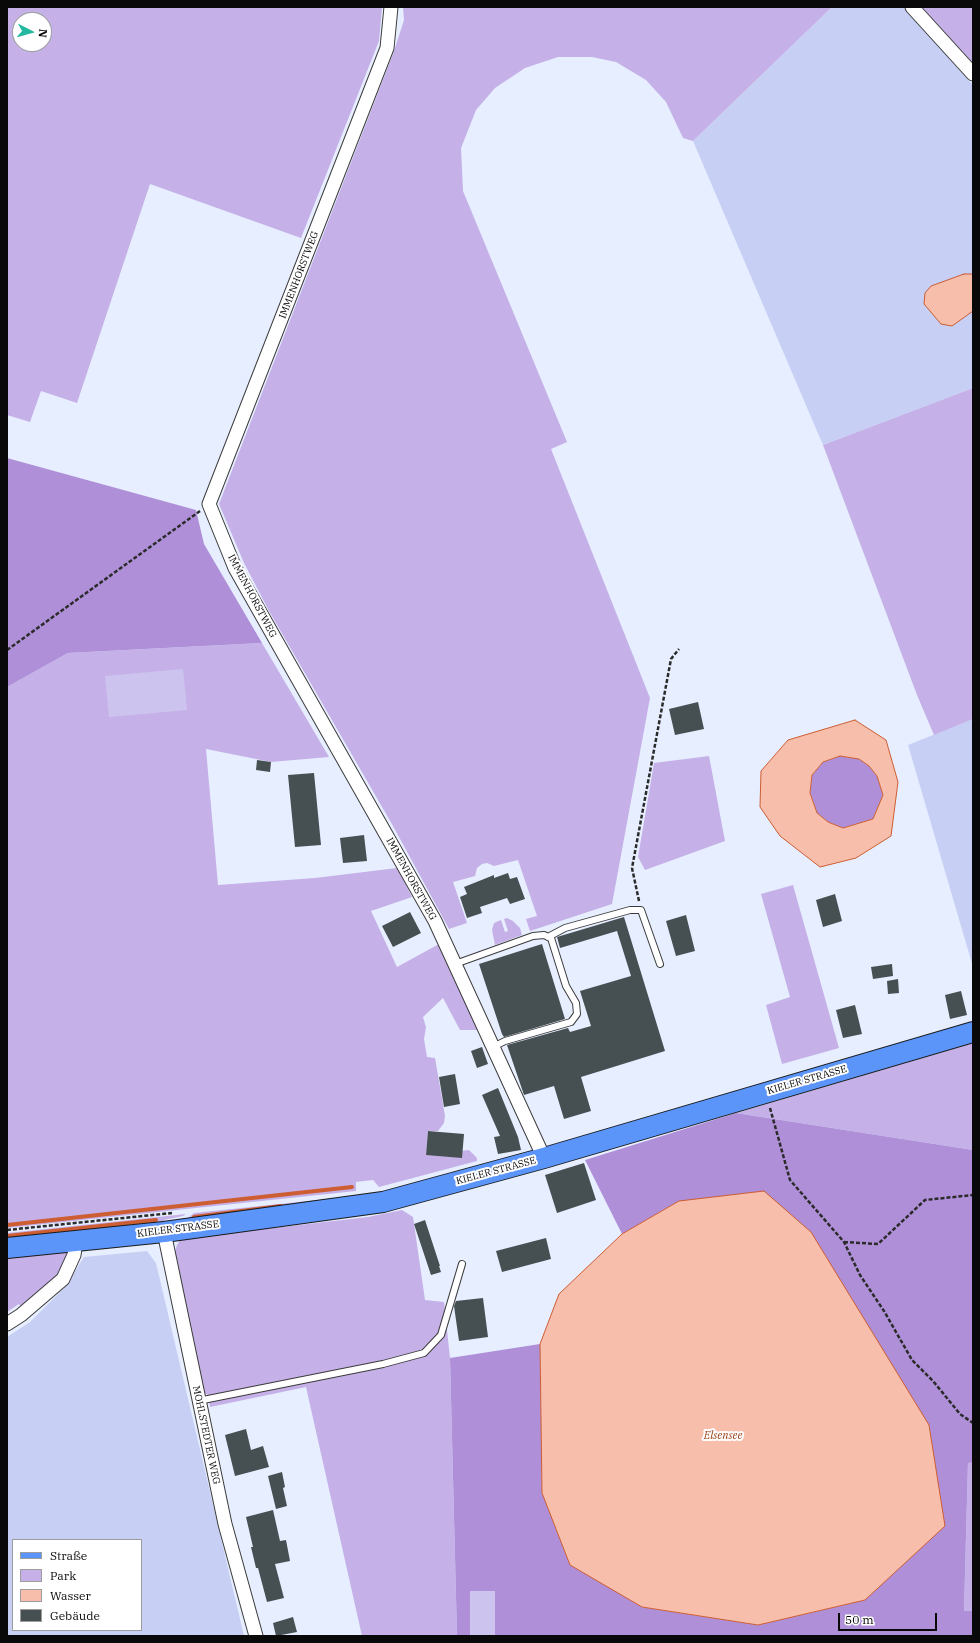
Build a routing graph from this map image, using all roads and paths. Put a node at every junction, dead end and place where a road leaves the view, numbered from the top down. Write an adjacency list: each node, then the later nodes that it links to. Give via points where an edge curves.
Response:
1 (391, 7): 4 (street, IMMENHORSTWEG, via 387,48)
2 (912, 7): 3 (street)
3 (973, 74)
4 (209, 504): 6 (path); 9 (street, IMMENHORSTWEG, via 235,568 435,921)
5 (679, 649): 7 (path, via 671,658 632,868)
6 (7, 650)
7 (641, 910): 8 (lane, via 630,910 565,928); 10 (lane)
8 (548, 937): 9 (lane, via 544,934 533,936); 12 (lane, via 551,938 566,986 576,1003 577,1014 572,1022)
9 (455, 964): 12 (street, IMMENHORSTWEG)
10 (660, 964)
11 (973, 1032): 13 (main road, KIELER STRASSE)
12 (493, 1046): 14 (street, IMMENHORSTWEG)
13 (766, 1092): 14 (main road, KIELER STRASSE); 20 (path, via 790,1180)
14 (544, 1158): 18 (main road, KIELER STRASSE, via 383,1202)
15 (973, 1195): 20 (path, via 924,1200 878,1244)
16 (175, 1213): 17 (path)
17 (7, 1230)
18 (164, 1232): 19 (main road, KIELER STRASSE); 24 (street, MOHLSTEDTER WEG)
19 (76, 1241): 21 (main road, KIELER STRASSE); 23 (street, via 74,1254 63,1279)
20 (844, 1242): 25 (path, via 860,1275 912,1360 960,1414)
21 (7, 1248)
22 (462, 1264): 24 (lane, via 441,1335 424,1353 383,1364)
23 (7, 1324)
24 (198, 1401): 26 (street, MOHLSTEDTER WEG, via 225,1524)
25 (973, 1423)
26 (256, 1636)

